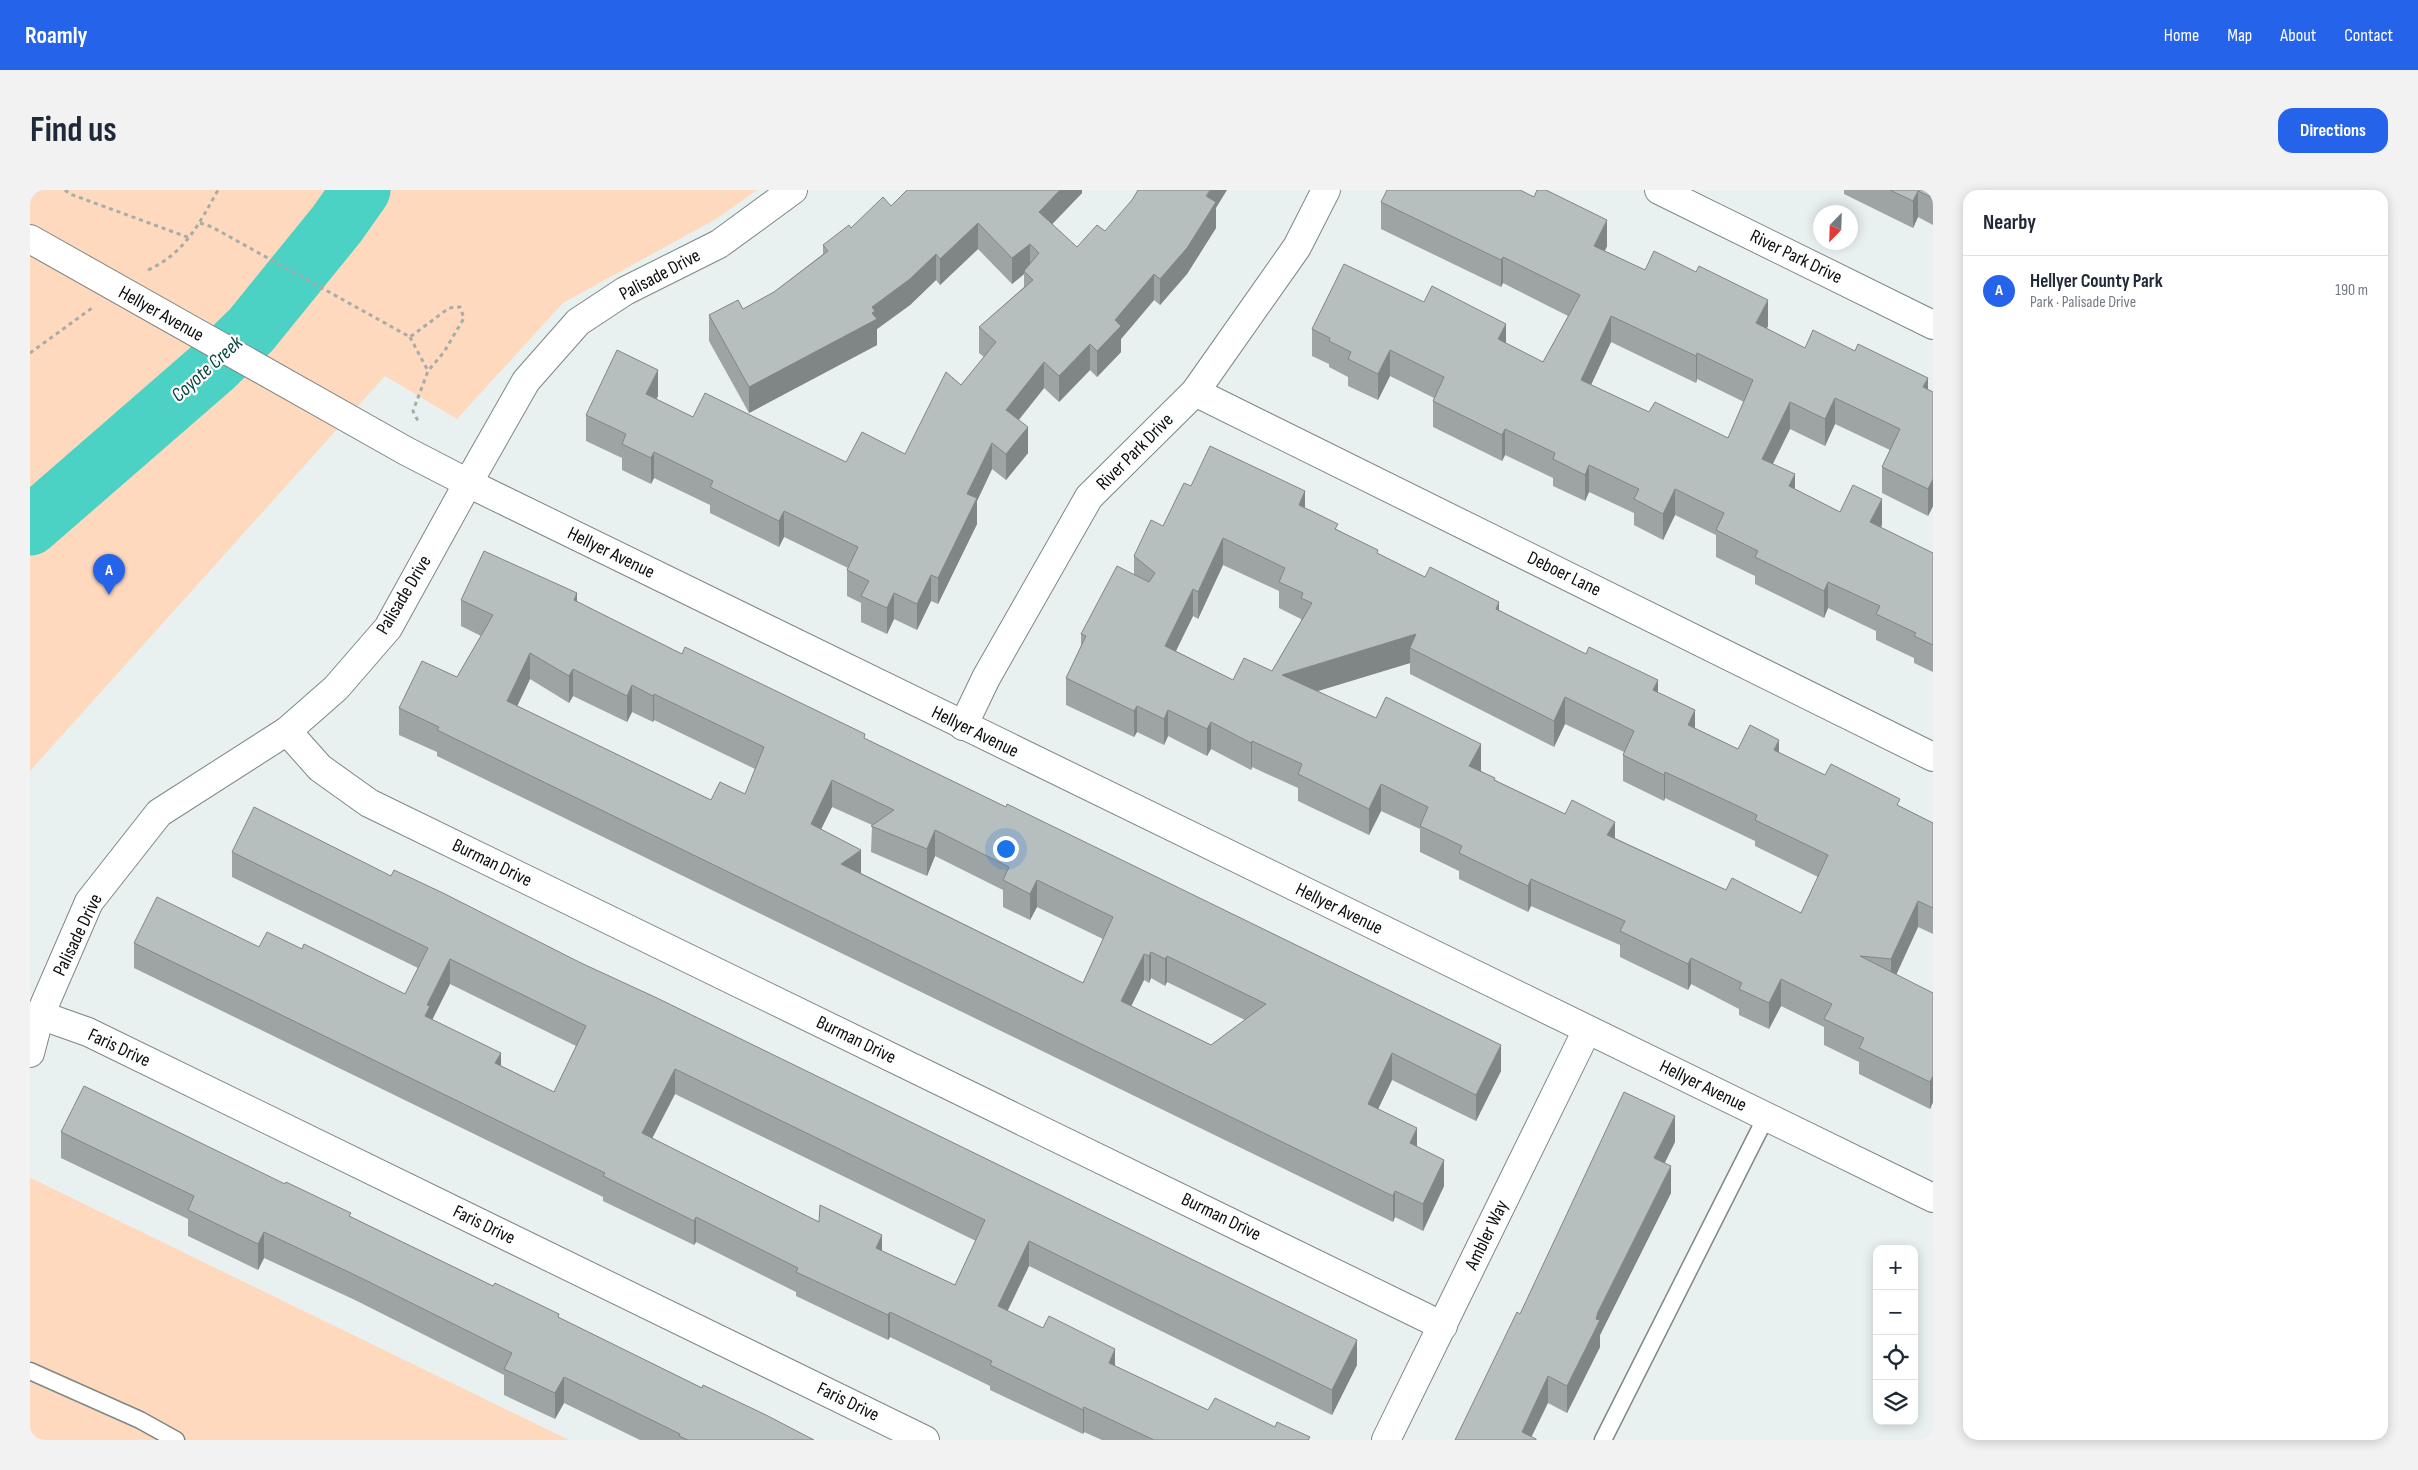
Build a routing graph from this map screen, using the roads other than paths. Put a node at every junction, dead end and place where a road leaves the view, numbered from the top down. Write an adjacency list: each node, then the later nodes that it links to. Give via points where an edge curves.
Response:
1 (793, 190): 7 (street, Palisade Drive, via 719,244 625,291 578,322 526,381)
2 (1326, 190): 6 (street, River Park Drive, via 1297,247)
3 (1660, 190): 5 (street, River Park Drive)
4 (30, 239): 7 (street, Hellyer Avenue)
5 (1933, 324)
6 (1194, 392): 8 (street, River Park Drive, via 1089,497 986,678); 10 (street, Deboer Lane)
7 (468, 483): 8 (street, Hellyer Avenue); 9 (street, Palisade Drive, via 388,628 336,688)
8 (963, 726): 12 (street, Hellyer Avenue)
9 (287, 730): 11 (street, Palisade Drive, via 159,813 89,902); 16 (street, Burman Drive, via 320,768 369,803)
10 (1933, 757)
11 (40, 1015): 13 (street, Palisade Drive); 19 (street, Faris Drive, via 88,1032)
12 (1587, 1030): 14 (street, Hellyer Avenue); 16 (street, Ambler Way)
13 (30, 1053)
14 (1766, 1117): 15 (street, Hellyer Avenue); 21 (lane)
15 (1933, 1198)
16 (1443, 1326): 20 (street, Ambler Way)
17 (30, 1371): 18 (lane, via 140,1420)
18 (176, 1440)
19 (925, 1440)
20 (1386, 1440)
21 (1603, 1440)

